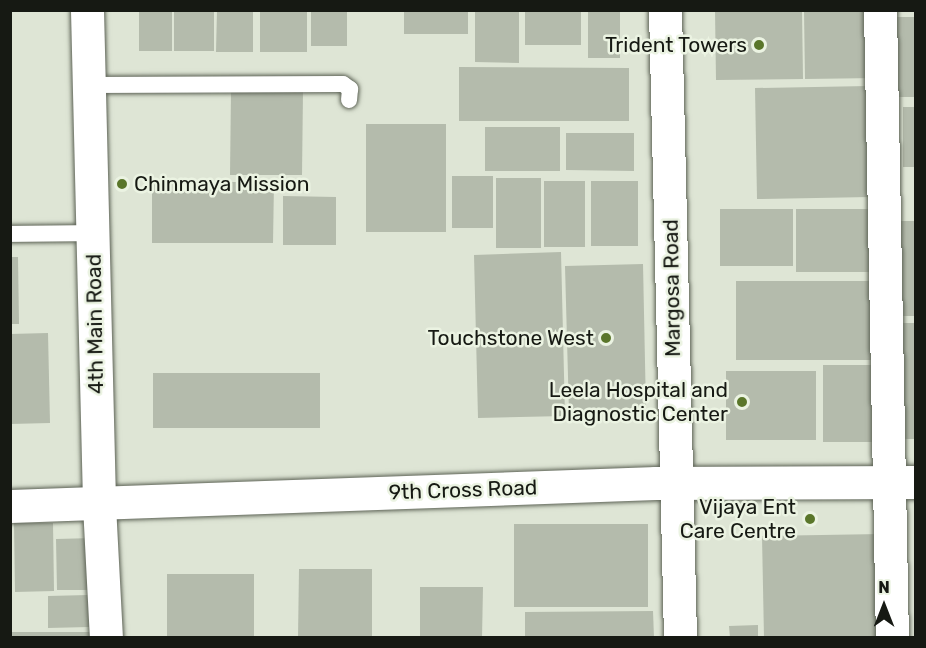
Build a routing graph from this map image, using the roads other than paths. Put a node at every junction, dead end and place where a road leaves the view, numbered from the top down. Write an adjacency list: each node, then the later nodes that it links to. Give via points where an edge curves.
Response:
1 (87, 10): 4 (street, 4th Main Road)
2 (665, 10): 9 (street, Margosa Road)
3 (880, 10): 8 (street)
4 (89, 86): 5 (lane, via 343,84 350,89); 6 (street, 4th Main Road)
5 (349, 100)
6 (93, 233): 7 (lane); 10 (street, 4th Main Road)
7 (10, 234)
8 (902, 482): 9 (street, 9th Cross Road); 14 (street)
9 (677, 483): 10 (street, 9th Cross Road); 13 (street, Margosa Road)
10 (99, 505): 11 (street, 9th Cross Road); 12 (street, 4th Main Road)
11 (10, 506)
12 (106, 638)
13 (680, 638)
14 (892, 638)

